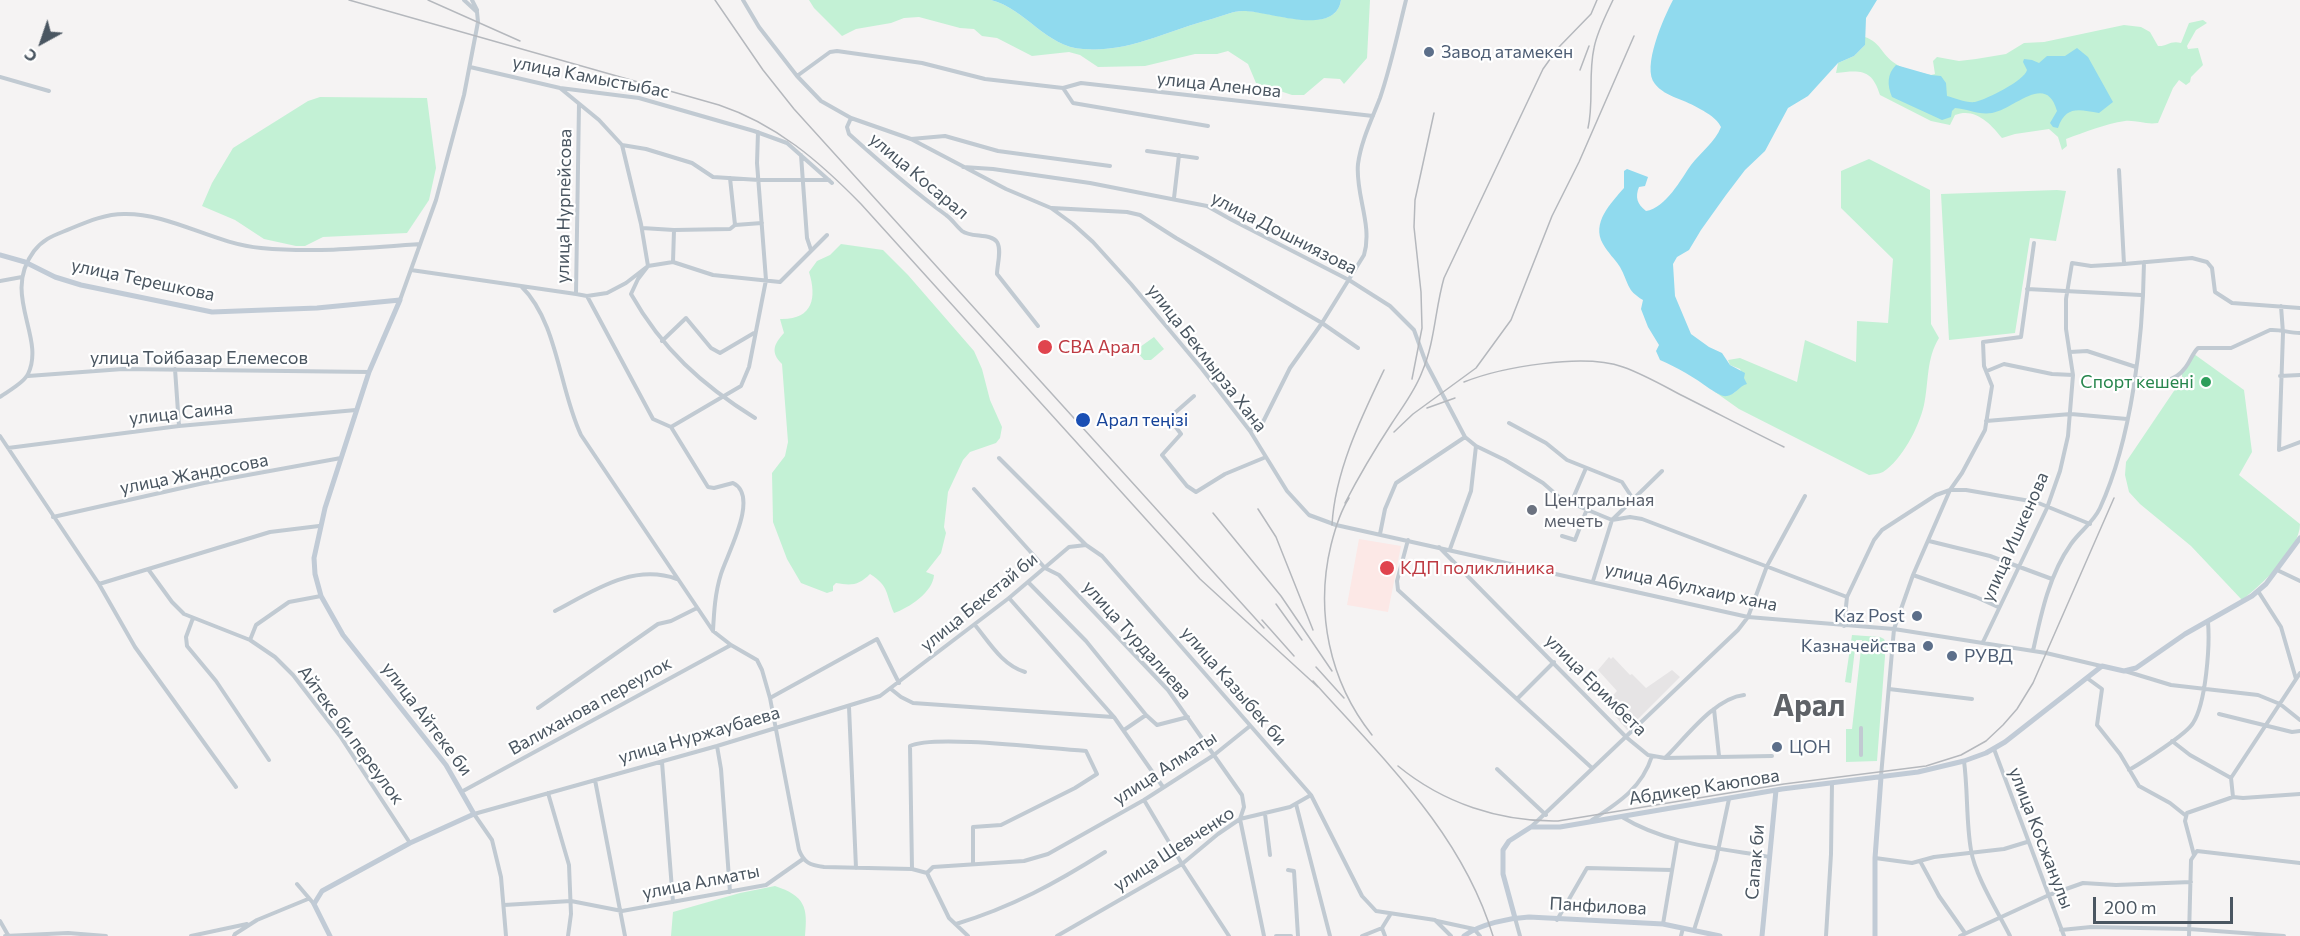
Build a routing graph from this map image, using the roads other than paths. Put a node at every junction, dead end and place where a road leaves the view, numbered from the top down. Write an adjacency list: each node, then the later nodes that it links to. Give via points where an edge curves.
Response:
1 (464, 0): 5 (street)
2 (472, 0): 5 (street)
3 (743, 0): 7 (street)
4 (1406, 0): 13 (street)
5 (477, 12): 6 (street)
6 (470, 67): 9 (street, улица Камыстыбас); 37 (street, via 436,200)
7 (797, 76): 10 (street, улица Аленова, via 837,51 922,63 985,79); 14 (street, via 821,100)
8 (0, 78): 11 (street)
9 (560, 88): 12 (street); 16 (street, улица Камыстыбас, via 639,98)
10 (1063, 88): 13 (street, улица Аленова, via 1081,83); 15 (street, via 1073,103)
11 (49, 91)
12 (579, 104): 18 (street); 53 (street, улица Нурпейсова)
13 (1373, 116): 48 (street, via 1358,162 1357,181 1367,245)
14 (850, 118): 17 (street); 60 (street, улица Косарал, via 849,134 897,177 963,231 994,239 999,250 997,274)
15 (1208, 126)
16 (758, 132): 20 (street, улица Камыстыбас, via 788,143); 27 (street)
17 (911, 139): 23 (street, via 945,136 998,151); 24 (street)
18 (622, 145): 26 (street, via 692,163 713,177); 33 (street)
19 (1147, 150): 21 (street)
20 (801, 155): 28 (street); 28 (street, улица Камыстыбас, via 831,181)
21 (1179, 155): 22 (street); 29 (street)
22 (1197, 158)
23 (1110, 166)
24 (960, 167): 29 (street, улица Дошниязова); 30 (street)
25 (2119, 170): 43 (street)
26 (730, 178): 27 (street); 32 (street)
27 (759, 180): 28 (street); 31 (street)
28 (802, 180): 38 (street)
29 (1174, 198): 48 (street, улица Дошниязова, via 1207,206)
30 (1051, 208): 59 (street, via 1140,215); 87 (street, улица Бекмырза Хана, via 1093,242 1131,284)
31 (762, 223): 32 (street); 47 (street)
32 (735, 225): 34 (street, via 730,229)
33 (642, 228): 34 (street); 44 (street)
34 (675, 230): 40 (street)
35 (826, 236): 38 (street)
36 (2034, 243): 51 (street)
37 (420, 244): 42 (street, улица Терешкова, via 320,251 260,248 234,245 137,214 122,214 94,219 51,236); 45 (street)
38 (811, 250): 47 (street, via 780,282)
39 (0, 255): 42 (street, улица Терешкова)
40 (673, 262): 44 (street); 47 (street, via 713,275)
41 (2144, 262): 43 (street); 54 (street); 57 (street, via 2192,258 2204,261 2212,267 2215,292 2225,300)
42 (26, 263): 46 (street); 56 (street, улица Терешкова, via 81,285 212,312)
43 (2124, 264): 52 (street, улица Ишкенова, via 2072,263)
44 (648, 266): 55 (street, via 607,293); 64 (street, via 631,294)
45 (411, 270): 50 (street); 56 (street)
46 (22, 277): 49 (street); 73 (street, via 32,349)
47 (766, 280): 61 (street)
48 (1349, 280): 59 (street); 89 (street, улица Дошниязова, via 1390,306 1413,330)
49 (0, 281)
50 (521, 286): 53 (street); 123 (street, via 542,315 581,435)
51 (2027, 289): 52 (street); 69 (street, via 2021,337 1983,342)
52 (2067, 292): 54 (street); 66 (street, улица Ишкенова)
53 (576, 294): 55 (street, улица Нурпейсова)
54 (2142, 295): 67 (street)
55 (587, 296): 86 (street, улица Нурпейсова, via 653,419)
56 (400, 300): 70 (street, улица Айтеке би)
57 (2281, 306): 58 (street); 62 (street)
58 (2300, 308)
59 (1322, 323): 65 (street); 87 (street, via 1290,368 1263,422)
60 (1038, 326)
61 (755, 333): 64 (street, via 720,353 686,318); 78 (street, via 741,386)
62 (2283, 333): 63 (street); 74 (street); 75 (street, via 2263,331 2231,348 2198,348 2173,380)
63 (2300, 333)
64 (662, 340): 78 (street)
65 (1358, 348)
66 (2070, 352): 67 (street, via 2087,351); 71 (street, улица Ишкенова)
67 (2136, 367): 75 (street)
68 (176, 369): 70 (street, улица Тойбазар Елемесов); 73 (street, улица Тойбазар Елемесов); 85 (street)
69 (1986, 371): 71 (street, via 2004,364); 83 (street, via 1992,386)
70 (369, 372): 79 (street, улица Айтеке би)
71 (2073, 375): 80 (street, улица Ишкенова)
72 (2300, 375): 74 (street)
73 (28, 376): 77 (street)
74 (2280, 376): 90 (street, via 2279,450)
75 (2136, 378): 82 (street)
76 (1194, 396): 93 (street, via 1169,418 1181,435 1162,454 1187,486 1196,492 1225,474)
77 (0, 397)
78 (723, 398): 81 (street); 86 (street)
79 (356, 410): 85 (street, улица Саина); 94 (street, улица Айтеке би)
80 (2071, 414): 82 (street); 83 (street); 103 (street, улица Ишкенова, via 2060,471)
81 (754, 418)
82 (2127, 418): 107 (street, via 2123,442 2100,508)
83 (1986, 422): 99 (street)
84 (1509, 423): 96 (street, via 1546,443 1561,457)
85 (179, 426): 92 (street, улица Саина)
86 (671, 427): 142 (street, улица Нурпейсова, via 708,487 733,483 739,486 744,500 736,539 721,574)
87 (1250, 431): 93 (street, улица Бекмырза Хана)
88 (0, 436): 92 (street)
89 (1465, 437): 91 (street, улица Дошниязова); 109 (street, via 1396,483)
90 (2300, 442)
91 (1476, 446): 102 (street, улица Дошниязова); 116 (street, via 1471,490)
92 (8, 448): 105 (street)
93 (1266, 457): 109 (street, улица Бекмырза Хана, via 1287,491 1309,515)
94 (340, 458): 105 (street, улица Жандосова); 108 (street, улица Айтеке би)
95 (999, 458): 114 (street, улица Казыбек би)
96 (1586, 468): 101 (street, via 1622,482); 102 (street)
97 (1662, 471): 101 (street)
98 (974, 489): 119 (street, улица Турдалиева)
99 (1950, 490): 103 (street, via 2036,502); 113 (street); 131 (street, via 1882,530 1868,550)
100 (1805, 496): 118 (street)
101 (1633, 499): 106 (street)
102 (1571, 503): 104 (street, улица Дошниязова)
103 (2047, 508): 107 (street); 117 (street, улица Ишкенова)
104 (1587, 509): 106 (street, улица Дошниязова); 110 (street, via 1575,540)
105 (53, 517): 128 (street)
106 (1612, 520): 118 (street, via 1642,519); 125 (street)
107 (2090, 524): 124 (street, via 2071,543)
108 (320, 526): 120 (street, via 270,532); 130 (street, улица Айтеке би, via 315,566)
109 (1380, 534): 112 (street, улица Бекмырза Хана)
110 (1562, 536)
111 (2300, 538): 121 (street)
112 (1408, 540): 115 (street, улица Бекмырза Хана); 160 (street, via 1398,590)
113 (1929, 541): 117 (street); 122 (street)
114 (1086, 545): 119 (street, улица Бекетай би, via 1069,547); 171 (street, улица Казыбек би, via 1102,556)
115 (1439, 547): 116 (street, улица Абулхаир хана); 147 (street, улица Еримбета)
116 (1450, 549): 125 (street, улица Абулхаир хана)
117 (2019, 566): 124 (street); 133 (street, улица Ишкенова)
118 (1767, 567): 131 (street); 136 (street)
119 (1045, 568): 127 (street, улица Бекетай би); 169 (street, улица Турдалиева, via 1059,575 1145,664)
120 (148, 570): 128 (street); 137 (street, Айтеке би переулок, via 177,608)
121 (2277, 570): 126 (street); 129 (street)
122 (1913, 575): 133 (street); 141 (street)
123 (678, 579): 134 (street); 135 (street, via 663,574 631,576)
124 (2052, 579): 146 (street, via 2038,620)
125 (1593, 581): 136 (street, улица Абулхаир хана)
126 (2300, 581)
127 (1028, 582): 132 (street, улица Бекетай би); 167 (street, via 1086,641)
128 (99, 584): 197 (street, via 135,647)
129 (2258, 591): 138 (street); 153 (street, via 2281,627)
130 (321, 596): 143 (street, via 289,602 256,625); 200 (street, улица Айтеке би, via 343,635)
131 (1847, 597): 140 (street)
132 (1009, 598): 139 (street, улица Бекетай би); 168 (street)
133 (1998, 607): 144 (street, улица Ишкенова)
134 (698, 608): 142 (street); 164 (street, via 658,624)
135 (555, 611)
136 (1748, 617): 140 (street, улица Абулхаир хана); 177 (street)
137 (193, 618): 143 (street, Айтеке би переулок); 187 (street, via 187,646 216,681)
138 (2208, 622): 149 (street, via 2136,668); 157 (street)
139 (975, 625): 150 (street, via 998,654); 154 (street, улица Бекетай би)
140 (1844, 626): 141 (street, улица Абулхаир хана)
141 (1894, 629): 144 (street, улица Абулхаир хана); 156 (street)
142 (713, 631): 145 (street)
143 (250, 640): 218 (street, Айтеке би переулок, via 275,657 310,695)
144 (1983, 642): 146 (street, улица Абулхаир хана)
145 (731, 645): 159 (street, via 757,660); 200 (street, Валиханова переулок)
146 (2033, 651): 148 (street, улица Абулхаир хана)
147 (1554, 662): 160 (street); 177 (street, улица Еримбета)
148 (2102, 666): 149 (street); 152 (street, Абдикер Каюпова)
149 (2124, 671): 157 (street)
150 (1024, 672)
151 (2300, 673): 153 (street)
152 (2087, 678): 180 (street, Абдикер Каюпова); 192 (street, via 2102,689 2097,725 2120,753)
153 (2296, 680): 162 (street)
154 (899, 683): 155 (street, улица Бекетай би); 159 (street, via 878,639)
155 (891, 689): 163 (street, улица Нуржаубаева); 168 (street, via 913,702)
156 (1889, 689): 161 (street); 193 (street)
157 (2203, 690): 162 (street, via 2258,695); 178 (street, via 2194,722)
158 (1744, 695): 165 (street, via 1726,700)
159 (770, 698): 174 (street)
160 (1517, 699): 190 (street)
161 (1972, 699)
162 (2280, 704): 170 (street); 172 (street)
163 (849, 707): 174 (street, улица Нуржаубаева); 231 (street)
164 (538, 708)
165 (1714, 709): 184 (street); 186 (street)
166 (2219, 714): 172 (street)
167 (1146, 715): 169 (street, via 1157,725); 175 (street)
168 (1114, 717): 175 (street)
169 (1188, 717): 181 (street, улица Турдалиева)
170 (2300, 720)
171 (1250, 726): 181 (street, улица Алматы); 203 (street, улица Казыбек би)
172 (2266, 726): 176 (street); 194 (street)
173 (1861, 728): 182 (street)
174 (776, 729): 179 (street, улица Нуржаубаева); 226 (street)
175 (1124, 730): 198 (street)
176 (2300, 730)
177 (1626, 737): 183 (street, улица Еримбета); 190 (street)
178 (2172, 741): 192 (street); 194 (street)
179 (717, 746): 189 (street, улица Нуржаубаева); 238 (street)
180 (1994, 749): 188 (street, Абдикер Каюпова); 217 (street, улица Косжанулы)
181 (1214, 755): 198 (street, улица Алматы); 213 (street, улица Турдалиева, via 1242,795)
182 (1861, 755)
183 (1652, 756): 186 (street, улица Еримбета); 214 (street, via 1631,793)
184 (1719, 756): 185 (street, улица Еримбета); 186 (street, улица Еримбета)
185 (1772, 756)
186 (1665, 758)
187 (269, 760)
188 (1964, 761): 193 (street, Абдикер Каюпова); 221 (street)
189 (662, 762): 195 (street, улица Нуржаубаева); 242 (street)
190 (1593, 768): 210 (street)
191 (1497, 769): 210 (street)
192 (2128, 770): 211 (street, via 2139,786)
193 (1881, 777): 196 (street, Абдикер Каюпова); 225 (street)
194 (2231, 778): 204 (street)
195 (595, 780): 201 (street, улица Нуржаубаева); 245 (street)
196 (1832, 783): 199 (street, Абдикер Каюпова); 287 (street)
197 (236, 787)
198 (1163, 788): 206 (street, улица Алматы)
199 (1776, 790): 205 (street, Абдикер Каюпова); 224 (street, Сапак би)
200 (463, 791): 208 (street, улица Айтеке би)
201 (548, 793): 208 (street, улица Нуржаубаева); 241 (street, via 569,865)
202 (2300, 794): 204 (street)
203 (1311, 795): 207 (street, улица Шевченко); 246 (street, улица Казыбек би, via 1362,896 1376,911)
204 (2233, 797): 211 (street)
205 (1729, 798): 212 (street, Абдикер Каюпова); 219 (street)
206 (1144, 800): 229 (street, улица Алматы, via 1048,854 1024,861); 230 (street)
207 (1296, 804): 209 (street, улица Шевченко); 277 (street)
208 (474, 814): 218 (street, улица Нуржаубаева); 244 (street, улица Айтеке би, via 492,840)
209 (1265, 814): 213 (street, улица Шевченко); 222 (street)
210 (1546, 814): 215 (street)
211 (2185, 815): 223 (street)
212 (1620, 816): 214 (street, Абдикер Каюпова); 216 (street)
213 (1240, 819): 230 (street, улица Шевченко); 273 (street, улица Турдалиева)
214 (1591, 821): 215 (street, Абдикер Каюпова)
215 (1531, 827): 248 (street, via 1509,841 1502,855)
216 (1677, 841): 219 (street); 234 (street)
217 (2027, 842): 221 (street); 239 (street, улица Косжанулы)
218 (410, 843): 243 (street, улица Нуржаубаева, via 331,884 321,891)
219 (1720, 848): 224 (street); 259 (street)
220 (1105, 852): 253 (street, via 1049,887 991,914)
221 (1971, 852): 227 (street); 247 (street)
222 (1270, 855)
223 (2194, 855): 228 (street, via 2203,851); 236 (street)
224 (1770, 857): 286 (street, Сапак би)
225 (1875, 858): 227 (street); 288 (street)
226 (803, 859): 231 (street, via 811,865); 238 (street, улица Алматы, via 766,885)
227 (1920, 861): 261 (street)
228 (2300, 863)
229 (973, 864): 232 (street, via 973,827 1001,825 1097,774 1086,751 942,741 910,746); 235 (street, улица Алматы, via 933,867)
230 (1182, 864): 271 (street, улица Шевченко); 272 (street)
231 (856, 868): 232 (street)
232 (912, 869): 235 (street)
233 (1288, 870): 276 (street, via 1294,871)
234 (1672, 870): 250 (street, via 1587,868); 254 (street)
235 (927, 873): 253 (street, via 949,918)
236 (2191, 882): 239 (street, via 2083,883); 258 (street)
237 (297, 884): 240 (street)
238 (730, 892): 242 (street, улица Алматы)
239 (2049, 895): 247 (street); 260 (street, улица Косжанулы)
240 (308, 899): 243 (street); 252 (street)
241 (571, 901): 244 (street, улица Алматы); 245 (street, улица Алматы); 268 (street)
242 (673, 902): 245 (street, улица Алматы)
243 (314, 904): 266 (street)
244 (504, 904): 267 (street, улица Айтеке би)
245 (622, 911): 269 (street)
246 (1390, 915): 249 (street, улица Казыбек би); 256 (street)
247 (2000, 916): 261 (street); 289 (street)
248 (1515, 918): 250 (street, Панфилова); 257 (street, Панфилова); 283 (street)
249 (1435, 920): 257 (street, улица Казыбек би); 280 (street)
250 (1557, 920): 254 (street, Панфилова)
251 (0, 921): 262 (street)
252 (250, 924): 264 (street); 265 (street)
253 (956, 924): 270 (street)
254 (1663, 924): 255 (street, Панфилова)
255 (1683, 927): 259 (street, Панфилова); 284 (street)
256 (1383, 928): 278 (street); 279 (street)
257 (1474, 929): 281 (street, Панфилова); 282 (street)
258 (2189, 929): 260 (street); 291 (street); 292 (street)
259 (1694, 930): 285 (street, Панфилова)
260 (2061, 930): 290 (street, улица Косжанулы)
261 (1962, 935)
262 (7, 936): 263 (street)
263 (106, 936)
264 (191, 936)
265 (234, 936)
266 (330, 936)
267 (506, 936)
268 (568, 936)
269 (625, 936)
270 (968, 936)
271 (1057, 936)
272 (1229, 936)
273 (1264, 936)
274 (1276, 936): 275 (street)
275 (1291, 936)
276 (1298, 936)
277 (1330, 936)
278 (1362, 936)
279 (1385, 936)
280 (1451, 936)
281 (1464, 936)
282 (1480, 936)
283 (1520, 936)
284 (1681, 936)
285 (1720, 936)
286 (1762, 936)
287 (1826, 936)
288 (1875, 936)
289 (2010, 936)
290 (2064, 936)
291 (2189, 936)
292 (2284, 936)

